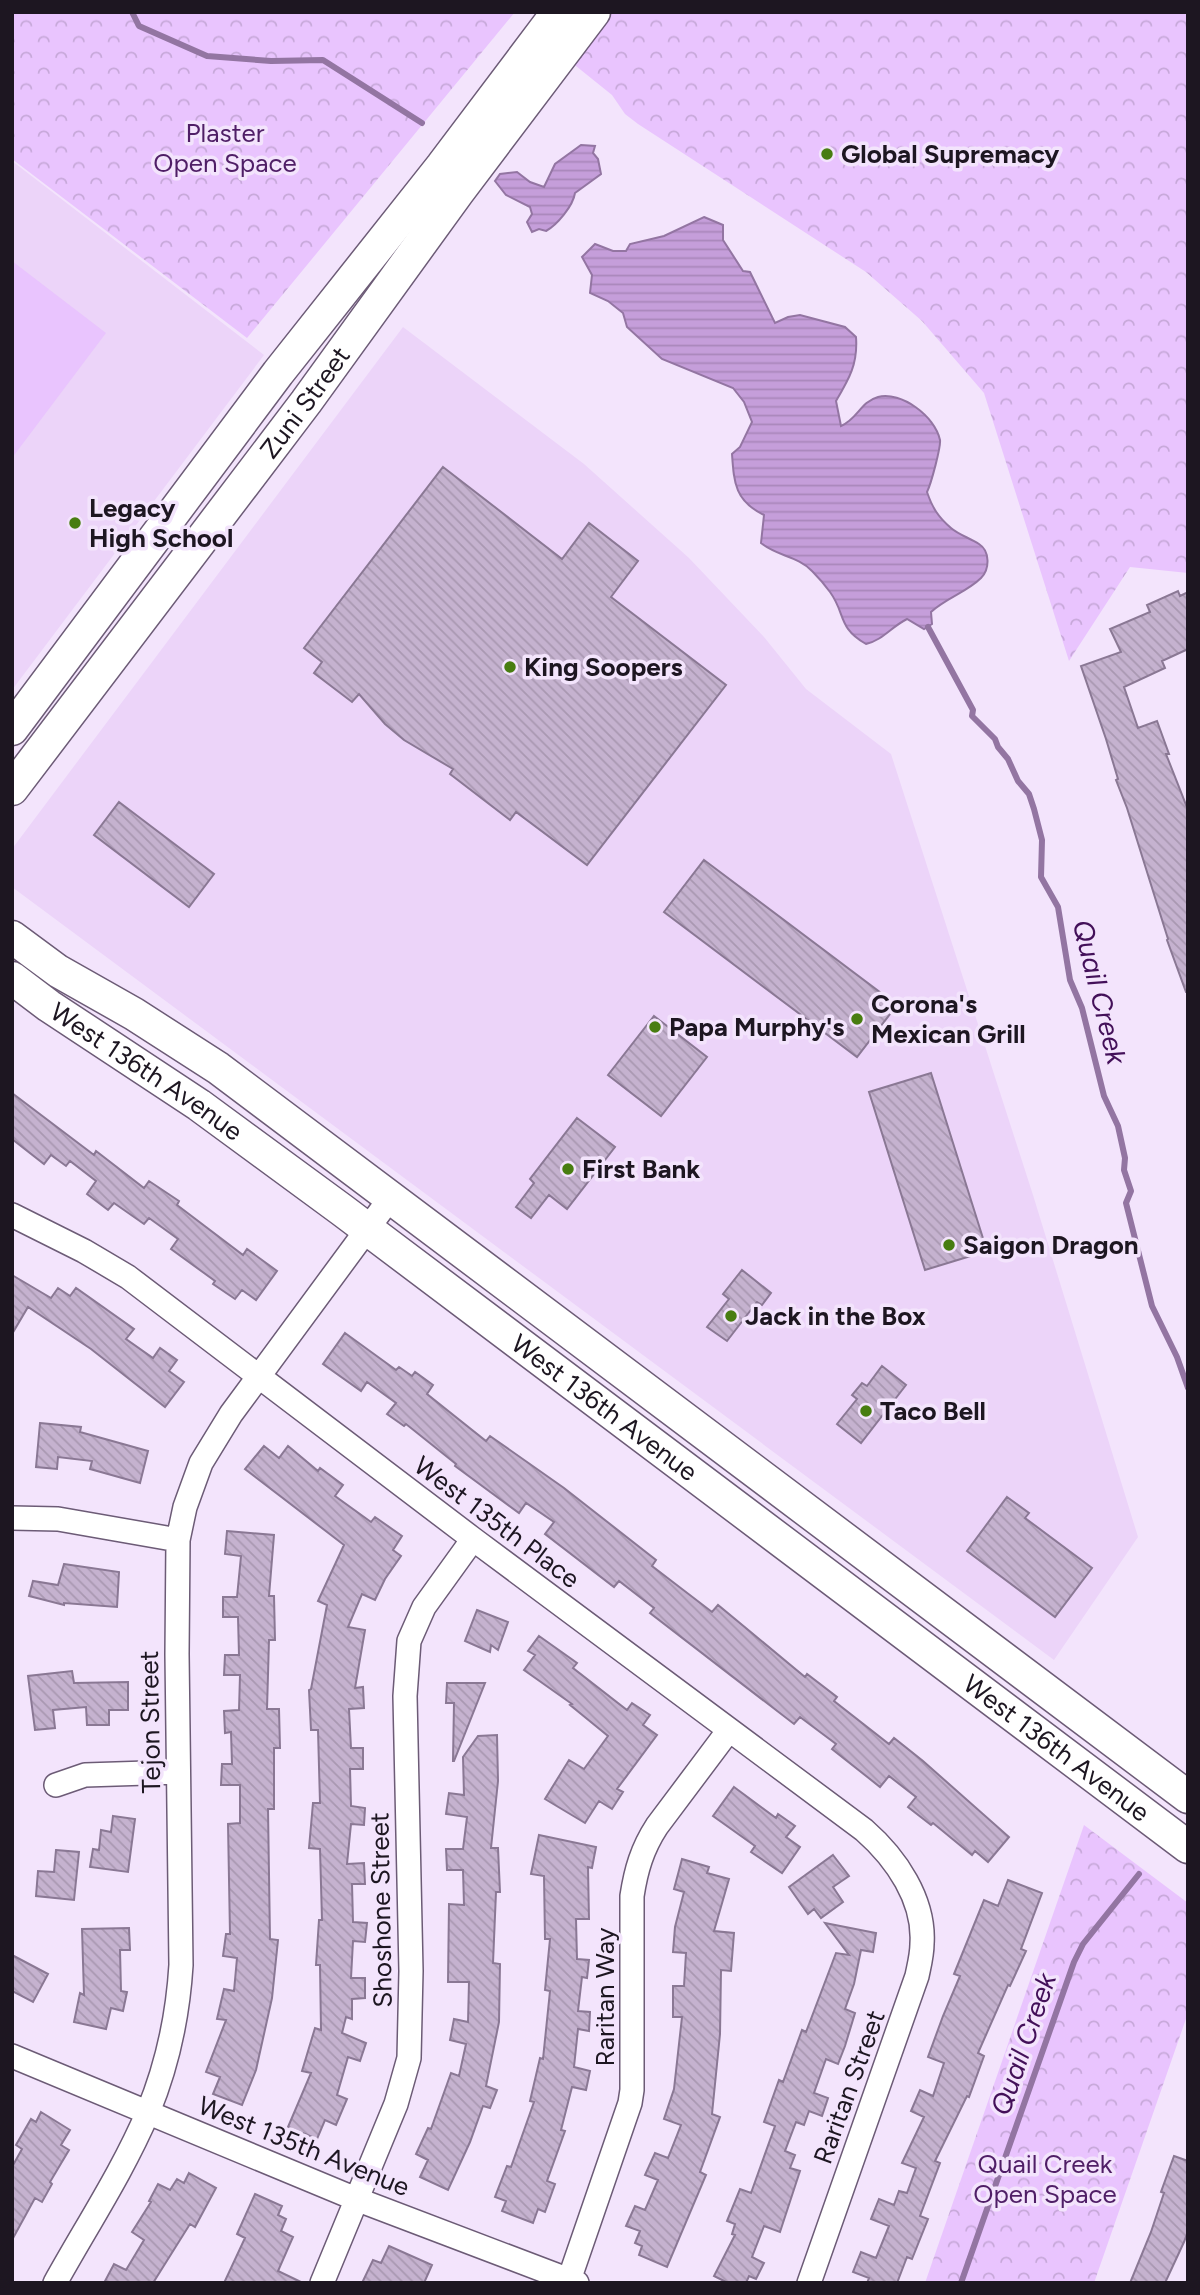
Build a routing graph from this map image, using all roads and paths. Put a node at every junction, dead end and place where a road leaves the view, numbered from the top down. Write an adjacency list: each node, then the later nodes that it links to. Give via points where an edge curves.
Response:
1 (558, 12): 3 (main road, Zuni Street)
2 (594, 12): 3 (main road, Zuni Street)
3 (463, 162): 4 (main road, Zuni Street, via 278,373); 5 (main road, Zuni Street, via 306,402)
4 (12, 729)
5 (12, 789)
6 (12, 937): 8 (main road, West 136th Avenue, via 58,971 218,1068)
7 (12, 978): 10 (main road, West 136th Avenue, via 199,1105)
8 (391, 1197): 10 (street, Tejon Street); 18 (main road, West 136th Avenue)
9 (12, 1215): 11 (street, West 135th Place, via 128,1277)
10 (367, 1229): 11 (street, Tejon Street); 19 (main road, West 136th Avenue)
11 (258, 1376): 13 (street, West 135th Place); 14 (street, Tejon Street, via 201,1463)
12 (12, 1518): 14 (street, via 58,1519)
13 (472, 1539): 15 (street, West 135th Place); 23 (street, Shoshone Street, via 424,1607 409,1641 405,1696 409,2058 396,2104)
14 (178, 1540): 16 (street, Tejon Street)
15 (729, 1730): 20 (street, West 135th Place, via 882,1845); 24 (street, Raritan Way, via 657,1826 636,1868 630,2103)
16 (178, 1772): 17 (street, via 85,1775); 22 (street, Tejon Street, via 180,1986 170,2040)
17 (56, 1785)
18 (1188, 1797)
19 (1188, 1847)
20 (916, 1906): 27 (street, Raritan Street, via 922,1944 917,1976)
21 (12, 2056): 22 (street, West 135th Avenue)
22 (148, 2111): 23 (street, West 135th Avenue); 25 (street, Tejon Street)
23 (356, 2199): 24 (street, West 135th Avenue); 26 (street, Shoshone Street)
24 (571, 2282)
25 (55, 2283)
26 (322, 2283)
27 (809, 2283)

